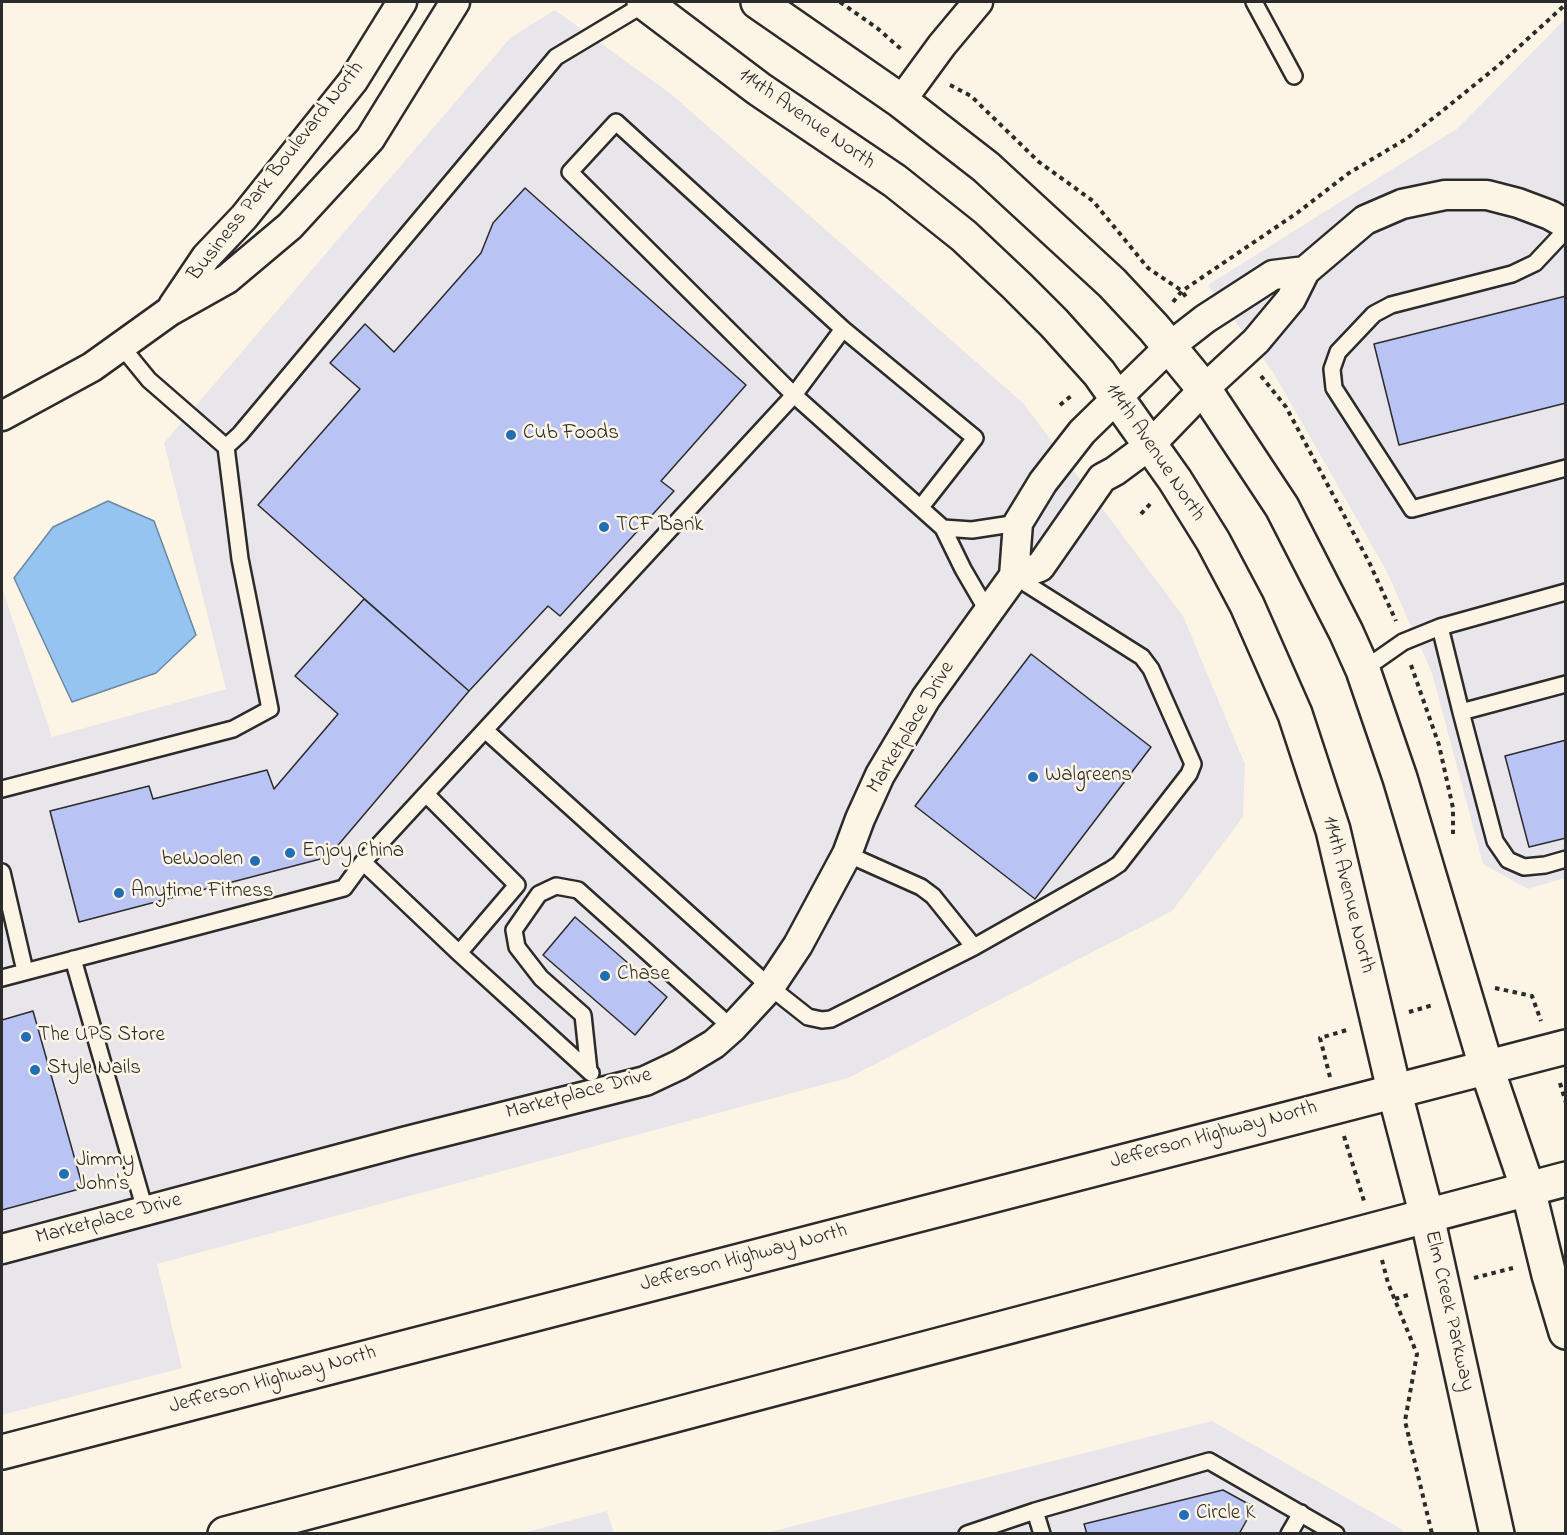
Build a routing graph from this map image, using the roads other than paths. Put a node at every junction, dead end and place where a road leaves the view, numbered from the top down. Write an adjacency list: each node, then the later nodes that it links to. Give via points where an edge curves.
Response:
1 (402, 2): 12 (street, Business Park Boulevard North, via 352,81 244,217 206,257)
2 (455, 2): 12 (street, Business Park Boulevard North, via 370,139 290,226 227,279)
3 (645, 2): 18 (main road, 114th Avenue North, via 759,89 895,181 964,236 1054,323); 21 (lane, via 556,57)
4 (758, 2): 8 (main road)
5 (978, 2): 8 (street)
6 (1254, 2): 7 (lane)
7 (1294, 76)
8 (901, 101): 15 (main road, via 986,167 1073,246)
9 (1566, 224): 11 (street, via 1518,203 1487,195 1445,195 1402,204 1365,220)
10 (1566, 230): 22 (lane, via 1535,263 1512,274 1391,305 1374,314 1338,352 1332,369 1334,388 1412,509)
11 (1305, 271): 15 (street, via 1273,275); 16 (street, via 1291,299 1256,341)
12 (170, 311): 14 (street, Business Park Boulevard North)
13 (843, 329): 17 (lane); 17 (lane, via 616,122 570,172); 23 (lane, via 975,438)
14 (122, 346): 19 (street, Business Park Boulevard North, via 92,367); 21 (lane, via 149,380)
15 (1169, 347): 16 (main road); 18 (street)
16 (1204, 389): 20 (street); 30 (main road, via 1282,507)
17 (794, 395): 23 (lane); 33 (lane)
18 (1116, 397): 20 (main road, 114th Avenue North); 24 (street, via 1056,465)
19 (2, 416)
20 (1150, 445): 26 (street, via 1102,478 1040,567); 50 (main road, 114th Avenue North, via 1213,541 1247,605 1295,714 1333,830)
21 (226, 447): 34 (lane, via 240,559 270,709 233,729)
22 (1566, 468)
23 (921, 507): 25 (lane)
24 (1018, 523): 25 (lane, via 972,530); 26 (street)
25 (943, 528): 28 (lane)
26 (1014, 576): 28 (street, Marketplace Drive); 40 (lane, via 1142,657 1193,764 1190,774 1119,864)
27 (1566, 592): 29 (lane)
28 (988, 612): 36 (street, Marketplace Drive, via 926,698 880,775)
29 (1440, 627): 30 (lane, via 1403,642); 32 (lane)
30 (1363, 669): 48 (main road, via 1400,778)
31 (1566, 684): 32 (lane)
32 (1461, 712): 37 (lane, via 1495,841 1508,860 1524,867)
33 (485, 730): 35 (lane); 45 (lane)
34 (2, 789)
35 (426, 794): 38 (lane); 41 (lane, via 517,885)
36 (847, 854): 40 (lane, via 921,887); 45 (street, Marketplace Drive, via 798,945)
37 (1566, 859)
38 (363, 862): 41 (lane); 42 (lane, via 344,888)
39 (2, 872): 43 (lane)
40 (974, 946): 45 (lane, via 831,1019 808,1017)
41 (459, 953): 49 (lane)
42 (73, 959): 43 (lane); 53 (lane)
43 (25, 971): 44 (lane)
44 (2, 978)
45 (770, 987): 46 (street, Marketplace Drive)
46 (732, 1028): 49 (street, Marketplace Drive, via 714,1044 645,1081); 49 (lane, via 578,890 556,886 539,894 514,930 517,947 542,978 583,1015)
47 (1566, 1047): 48 (main road, Jefferson Highway North)
48 (1486, 1066): 50 (main road, Jefferson Highway North); 52 (main road)
49 (599, 1080): 53 (street, Marketplace Drive)
50 (1394, 1090): 54 (main road, Elm Creek Parkway); 58 (main road, Jefferson Highway North)
51 (1566, 1179): 52 (main road)
52 (1528, 1189): 54 (main road); 56 (main road)
53 (145, 1210): 55 (street, Marketplace Drive)
54 (1427, 1216): 57 (main road, Elm Creek Parkway); 61 (main road)
55 (2, 1249)
56 (1566, 1332)
57 (1479, 1448): 66 (main road); 67 (main road, Elm Creek Parkway)
58 (2, 1452)
59 (1035, 1511): 60 (lane, via 1209,1461); 62 (lane); 63 (lane)
60 (1301, 1514): 64 (lane); 65 (lane)
61 (225, 1533)
62 (967, 1533)
63 (1042, 1533)
64 (1289, 1533)
65 (1336, 1533)
66 (1480, 1533)
67 (1497, 1533)

